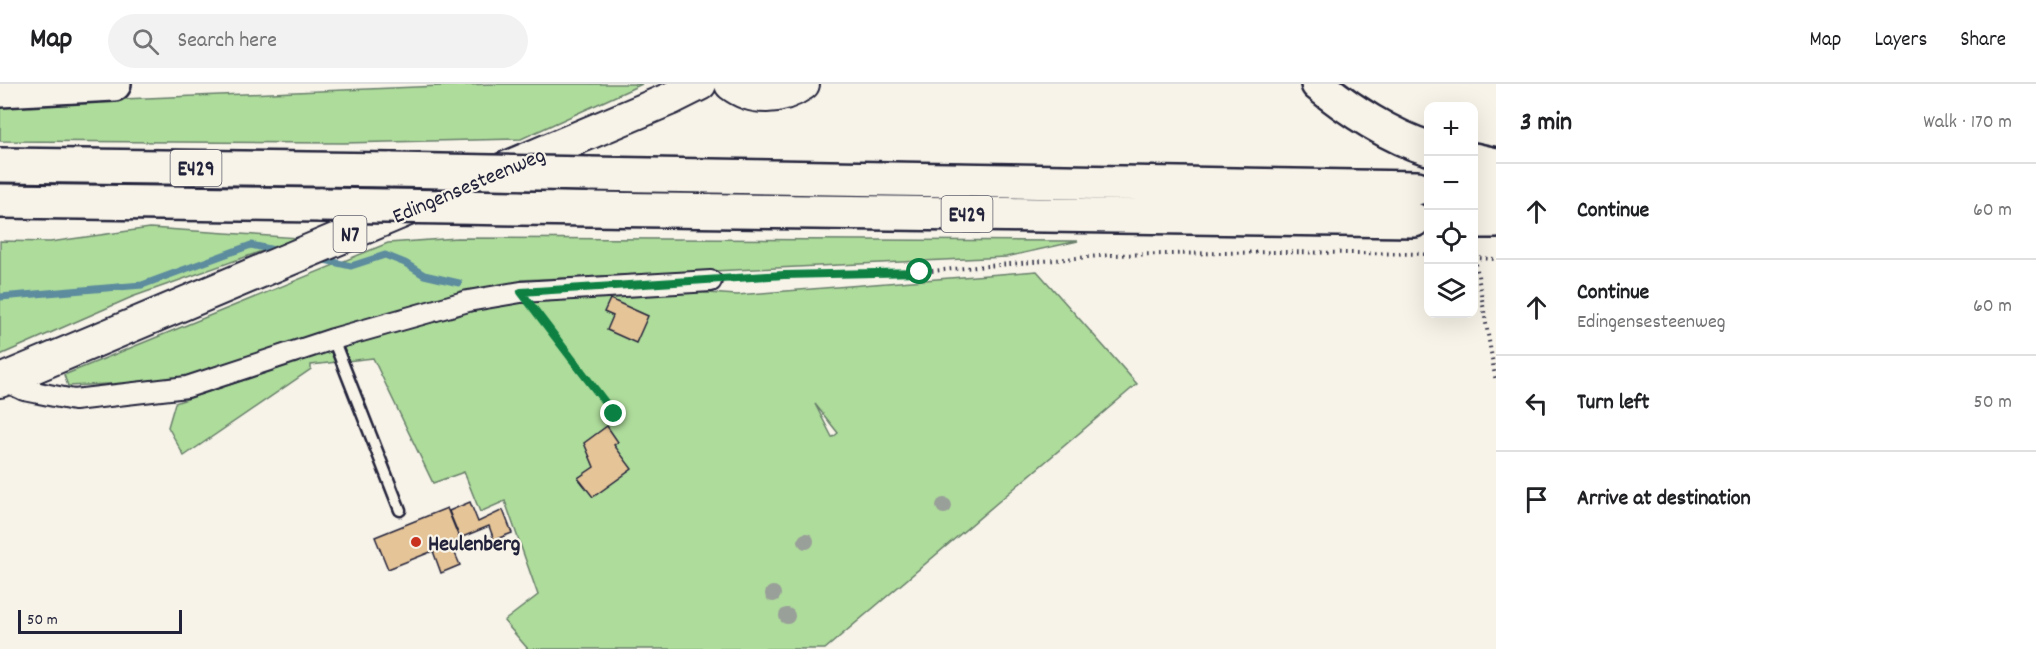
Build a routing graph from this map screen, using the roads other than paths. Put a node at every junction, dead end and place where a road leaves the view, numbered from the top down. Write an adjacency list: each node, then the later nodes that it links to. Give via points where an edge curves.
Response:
1 (114, 84): 6 (highway)
2 (699, 84): 20 (main road, Edingensesteenweg / N7)
3 (731, 84): 4 (main road, via 750,94 768,96 786,94)
4 (803, 84)
5 (1318, 84): 7 (highway, via 1377,125)
6 (0, 90)
7 (1424, 146)
8 (1478, 161): 10 (highway)
9 (0, 165): 11 (highway, E429, bridge)
10 (1496, 165)
11 (1423, 188)
12 (1478, 189): 13 (highway)
13 (1496, 189)
14 (0, 201): 15 (highway, E429, bridge)
15 (1421, 220)
16 (1478, 221): 17 (highway)
17 (1496, 221)
18 (711, 281): 19 (street, Edingensesteenweg, via 521,292 468,301)
19 (333, 339): 20 (street, Edingensesteenweg, via 187,387 74,399 24,390); 21 (lane)
20 (2, 381)
21 (400, 510)

